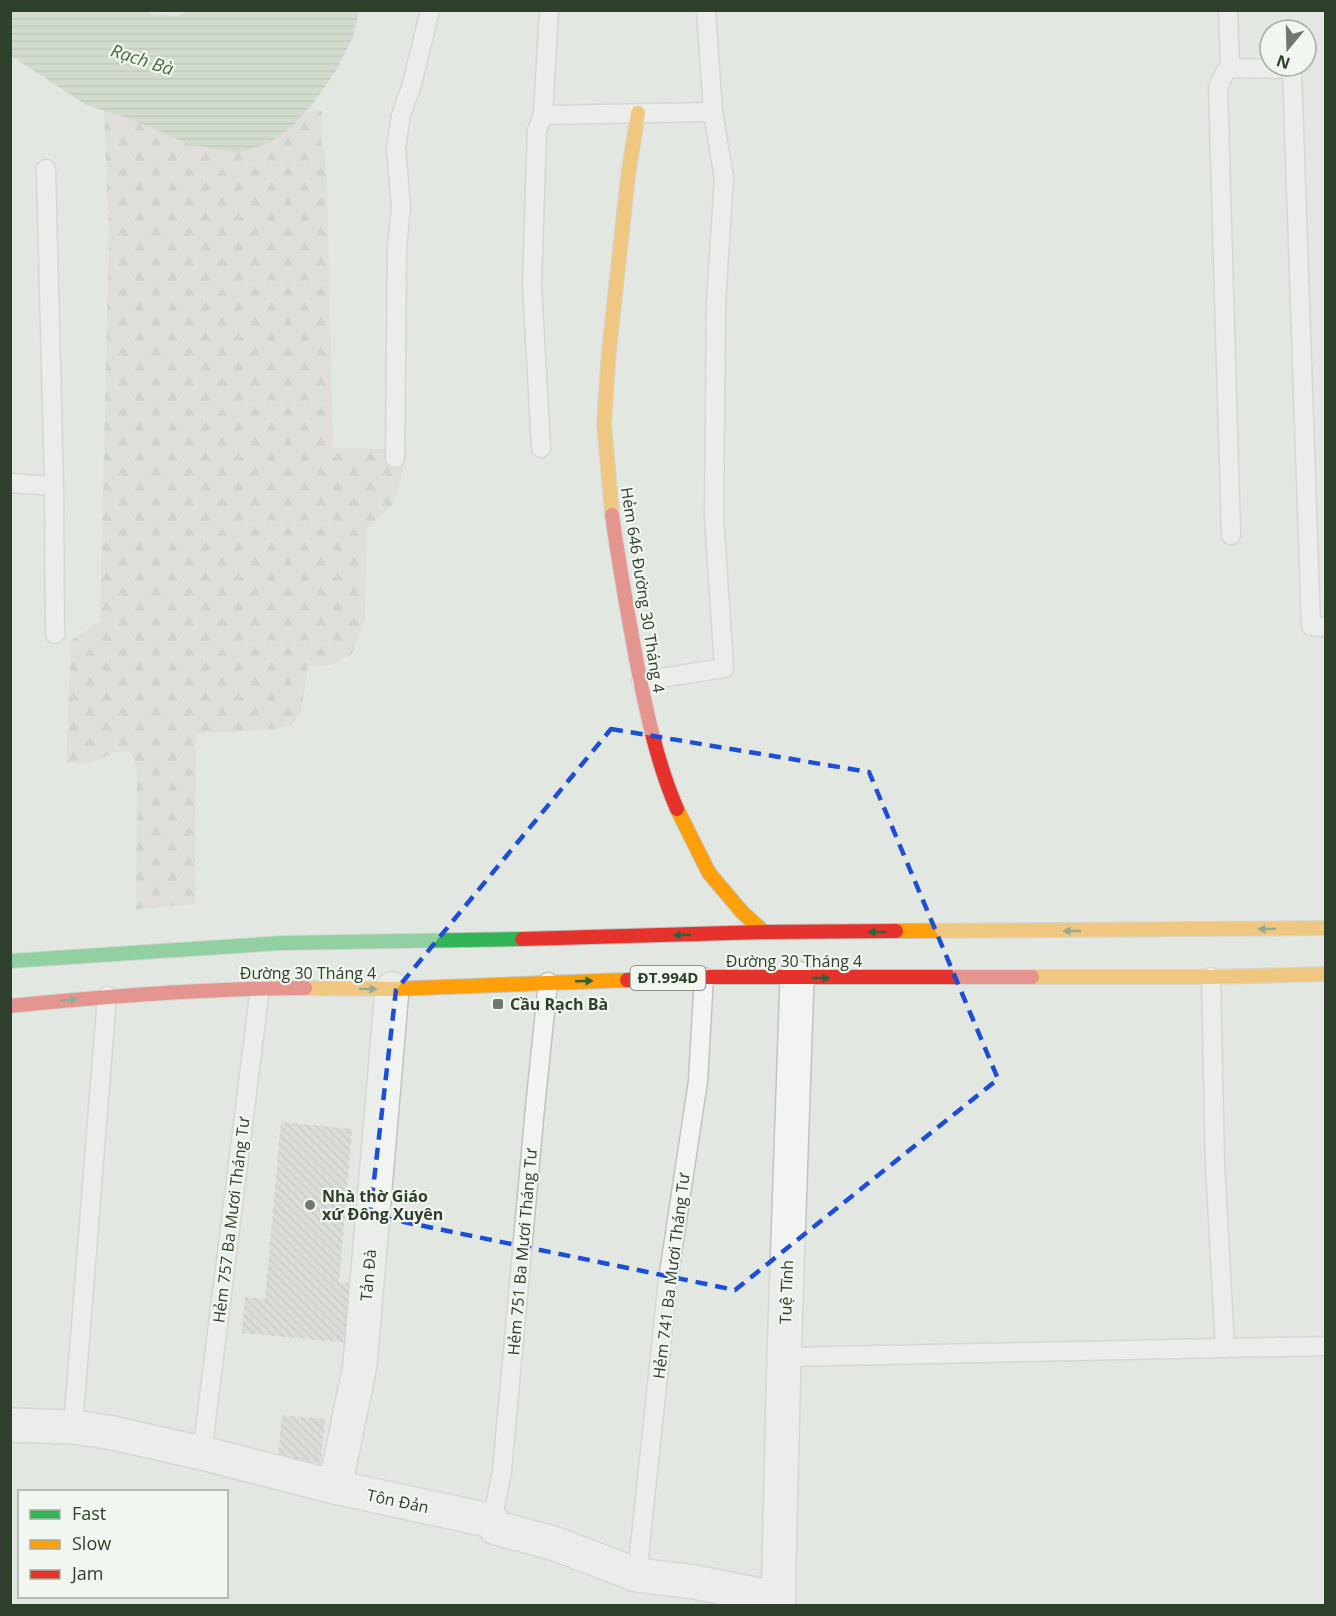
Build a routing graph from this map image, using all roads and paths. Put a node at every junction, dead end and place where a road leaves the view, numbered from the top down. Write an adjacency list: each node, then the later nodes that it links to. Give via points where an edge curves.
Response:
1 (430, 10): 11 (lane, via 401,115 396,148 400,207)
2 (549, 10): 8 (lane)
3 (706, 10): 6 (lane)
4 (1228, 10): 5 (lane)
5 (1230, 68): 14 (lane, via 1218,87); 15 (lane, via 1292,69 1311,626)
6 (713, 112): 7 (lane); 17 (lane, via 724,178 716,302 714,517 724,668)
7 (638, 113): 8 (lane); 17 (main road, Hẻm 646 Đường 30 Tháng 4, via 628,176 604,423 622,585)
8 (543, 114): 10 (lane, via 537,130 532,284)
9 (46, 170): 13 (lane)
10 (541, 448)
11 (395, 458)
12 (10, 483): 13 (lane)
13 (54, 486): 16 (lane)
14 (1231, 535)
15 (1326, 627)
16 (55, 634)
17 (641, 681): 19 (main road, Hẻm 646 Đường 30 Tháng 4, via 648,726 686,830 709,873)
18 (1326, 928): 19 (main road, Đường 30 Tháng 4, one-way to 19, via 797,938)
19 (764, 932): 20 (main road, Đường 30 Tháng 4, one-way to 20, via 706,940 320,949 282,943)
20 (10, 961)
21 (705, 972): 22 (main road, Đường 30 Tháng 4 / ĐT.994D); 25 (main road, Đường 30 Tháng 4 / ĐT.994D, one-way to 21); 38 (lane, Hẻm 741 Ba Mươi Tháng Tư, via 698,1081 668,1280)
22 (797, 972): 24 (main road, Đường 30 Tháng 4 / ĐT.994D, one-way to 24); 32 (street, Tuệ Tĩnh)
23 (1326, 974): 24 (main road, Đường 30 Tháng 4 / ĐT.994D)
24 (1211, 977): 31 (lane, via 1215,1164)
25 (548, 982): 27 (main road, Đường 30 Tháng 4 / ĐT.994D); 37 (lane, Hẻm 751 Ba Mươi Tháng Tư, via 502,1471)
26 (260, 988): 27 (main road, Đường 30 Tháng 4 / ĐT.994D, one-way to 27, via 320,983); 28 (main road, Đường 30 Tháng 4 / ĐT.994D); 35 (lane, Hẻm 757 Ba Mươi Tháng Tư)
27 (392, 989): 36 (street, Tản Đà, via 360,1365)
28 (107, 996): 29 (main road, Đường 30 Tháng 4 / ĐT.994D, one-way to 28); 34 (lane)
29 (10, 1006)
30 (1326, 1346): 31 (lane)
31 (1225, 1348): 32 (lane)
32 (784, 1357): 39 (street, Tuệ Tĩnh)
33 (10, 1425): 34 (street, Tôn Đản)
34 (74, 1427): 35 (street, Tôn Đản)
35 (202, 1453): 36 (street, Tôn Đản)
36 (335, 1487): 37 (street, Tôn Đản)
37 (492, 1521): 38 (street, Tôn Đản, via 496,1528)
38 (637, 1575): 39 (street, Tôn Đản, via 694,1582)
39 (779, 1602)

